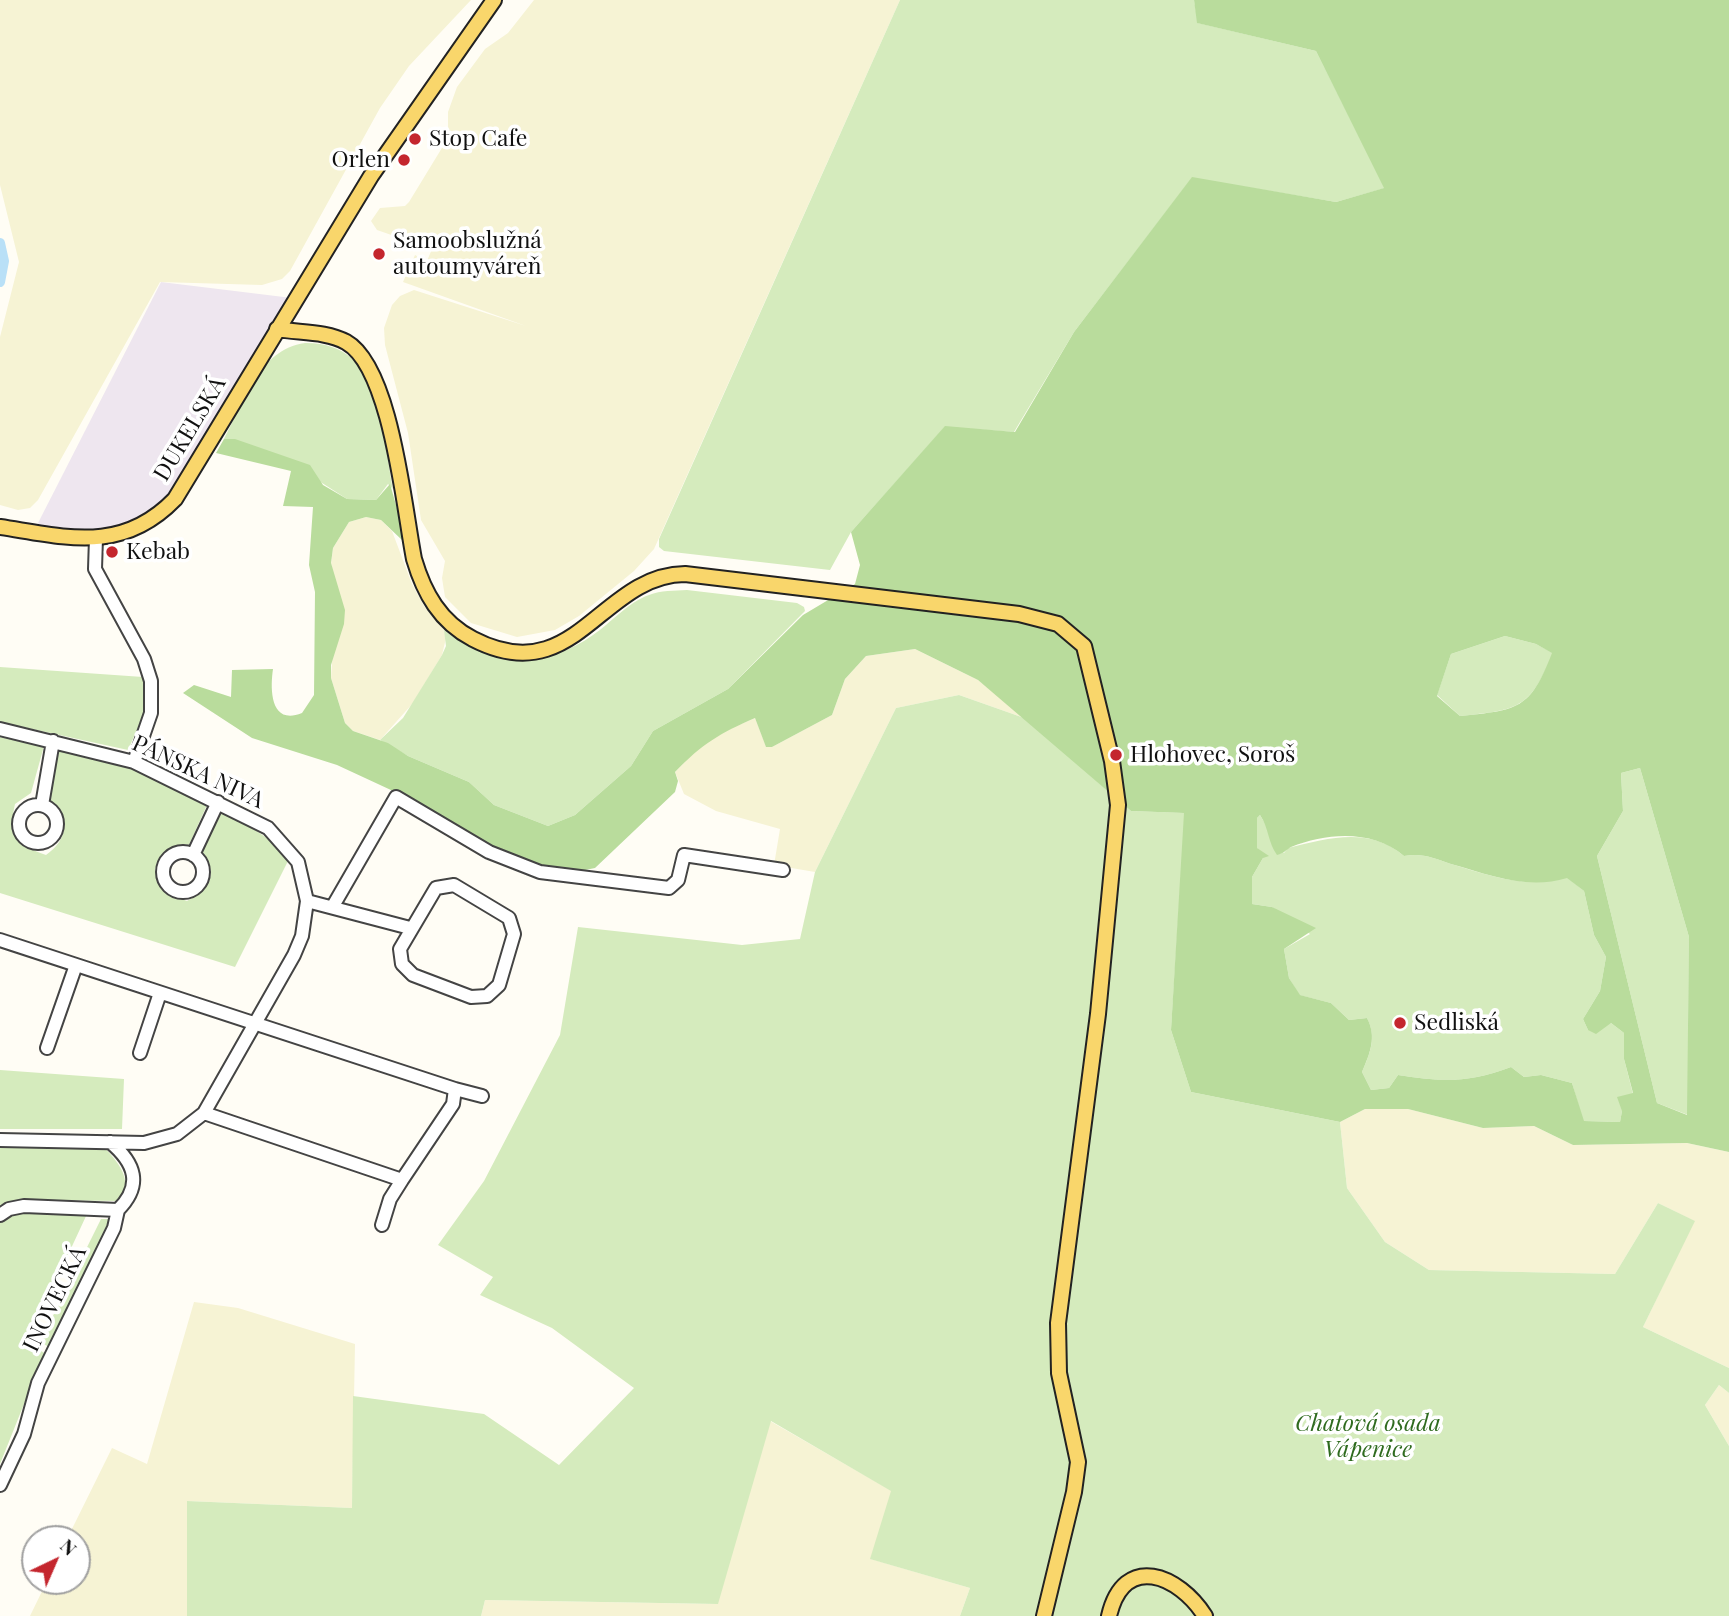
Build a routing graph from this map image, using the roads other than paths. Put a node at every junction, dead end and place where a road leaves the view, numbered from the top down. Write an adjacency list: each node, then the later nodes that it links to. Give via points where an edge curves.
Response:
1 (494, 0): 2 (main road, DUKELSKÁ, via 371,176)
2 (277, 330): 4 (main road, DUKELSKÁ, via 174,499 132,531); 33 (main road, via 334,337 366,359 382,396 422,585 453,625 489,646 530,651 557,646 637,587 679,574 1019,614 1058,624 1084,646 1112,761 1118,822 1057,1335 1059,1373 1076,1444 1077,1471)
3 (0, 527): 4 (main road, DUKELSKÁ)
4 (96, 538): 7 (street, via 95,569 144,659 151,681 152,713)
5 (0, 729): 6 (street, PÁNSKA NIVA)
6 (53, 741): 7 (street, PÁNSKA NIVA); 9 (street)
7 (134, 762): 8 (street, PÁNSKA NIVA)
8 (218, 802): 10 (street); 12 (street, PÁNSKA NIVA, via 268,828 285,845 298,862)
9 (42, 805)
10 (193, 855)
11 (783, 870): 13 (street, via 684,855 678,880 668,888 563,877 507,860 396,797)
12 (307, 901): 13 (street); 18 (street, via 302,937)
13 (334, 906): 14 (street)
14 (410, 928): 14 (street, via 400,949 402,964 413,975 471,997 486,996 499,985 513,934 509,918 454,885 436,888)
15 (0, 940): 16 (street)
16 (76, 965): 17 (street); 19 (street)
17 (160, 993): 18 (street); 20 (street)
18 (256, 1024): 21 (street); 23 (street)
19 (47, 1048)
20 (140, 1053)
21 (455, 1089): 22 (street); 28 (street, via 453,1104)
22 (482, 1096)
23 (204, 1113): 26 (street, via 177,1134); 28 (street)
24 (0, 1140): 25 (street)
25 (110, 1142): 26 (street); 27 (street)
26 (144, 1143): 27 (street)
27 (131, 1167): 29 (street, INOVECKÁ, via 135,1182 130,1198)
28 (402, 1180): 31 (street)
29 (118, 1209): 30 (street, via 24,1206); 32 (street, INOVECKÁ, via 114,1228 38,1383 24,1434)
30 (0, 1215)
31 (382, 1226)
32 (0, 1485)
33 (1044, 1616)
34 (1109, 1616): 35 (main road, via 1122,1589 1139,1577 1152,1576 1179,1586)
35 (1205, 1616)

